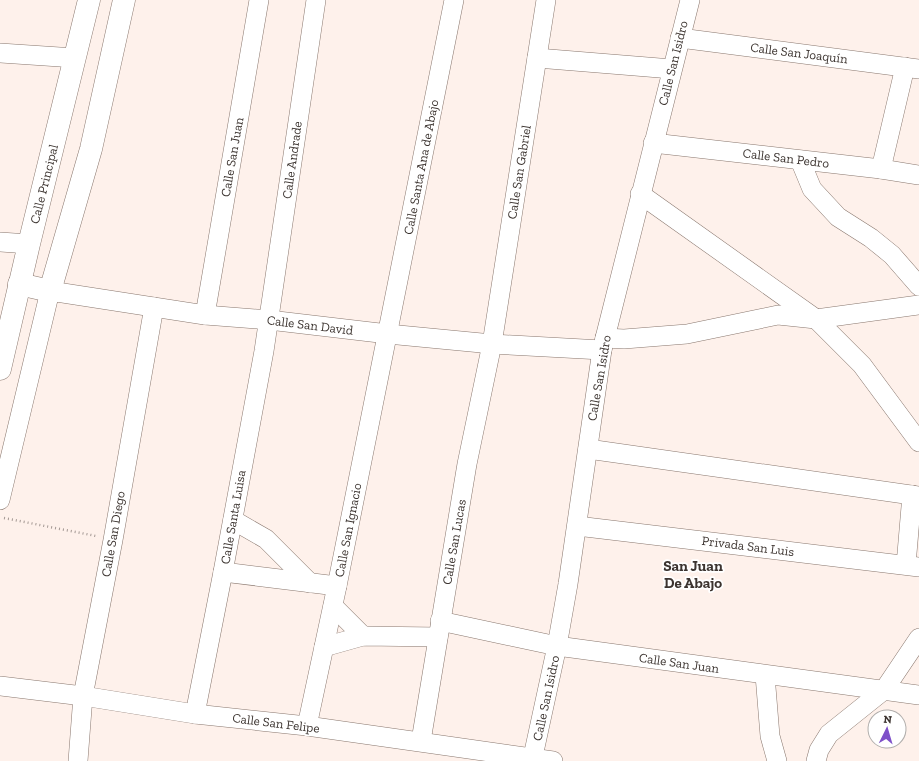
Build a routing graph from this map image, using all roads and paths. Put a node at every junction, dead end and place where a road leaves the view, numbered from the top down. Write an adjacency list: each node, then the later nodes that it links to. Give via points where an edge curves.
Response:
1 (90, 0): 10 (street, Calle Principal)
2 (124, 0): 23 (street, via 91,149)
3 (259, 0): 26 (street, Calle San Juan)
4 (316, 0): 28 (street, Calle Andrade)
5 (454, 0): 29 (street, Calle Santa Ana de Abajo)
6 (546, 0): 11 (street, Calle San Gabriel)
7 (690, 0): 8 (street, Calle San Isidro)
8 (680, 38): 12 (street, Calle San Joaquín); 13 (street, Calle San Isidro)
9 (0, 53): 10 (street)
10 (75, 58): 20 (street, Calle Principal)
11 (537, 58): 13 (street); 30 (street, Calle San Gabriel)
12 (912, 68): 16 (street)
13 (672, 69): 14 (street, Calle San Isidro)
14 (653, 143): 15 (street, Calle San Pedro); 18 (street, Calle San Isidro)
15 (800, 160): 16 (street, Calle San Pedro); 22 (street, via 812,189 833,212 892,255)
16 (881, 169): 17 (street, Calle San Pedro)
17 (919, 175)
18 (640, 194): 27 (street); 31 (street, Calle San Isidro)
19 (0, 242): 20 (street)
20 (29, 244): 21 (street, Calle Principal)
21 (19, 284): 23 (street, Calle San David); 32 (street, Calle Principal)
22 (919, 286)
23 (50, 291): 25 (street, Calle San David); 36 (street)
24 (919, 305): 27 (street, Calle San David)
25 (154, 307): 26 (street, Calle San David); 40 (street, Calle San Diego)
26 (205, 315): 28 (street, Calle San David)
27 (816, 319): 31 (street, Calle San David, via 778,315 687,334 624,339); 33 (street, via 862,366)
28 (269, 320): 29 (street, Calle San David); 38 (street, Calle Santa Luisa)
29 (388, 334): 30 (street, Calle San David); 44 (street, Calle San Ignacio)
30 (492, 344): 31 (street, Calle San David); 46 (street, Calle San Lucas, via 467,464)
31 (603, 344): 34 (street, Calle San Isidro)
32 (0, 366)
33 (919, 442)
34 (588, 449): 35 (street); 39 (street, Calle San Isidro)
35 (915, 496): 41 (street)
36 (0, 500)
37 (0, 517): 40 (path)
38 (233, 520): 42 (street, Calle Santa Luisa); 43 (street, via 266,539)
39 (577, 526): 41 (street, Privada San Luis); 50 (street, Calle San Isidro)
40 (113, 540): 55 (street, Calle San Diego)
41 (912, 566)
42 (223, 572): 43 (street); 56 (street, Calle Santa Luisa)
43 (310, 583): 44 (street)
44 (337, 586): 45 (street, Calle San Ignacio)
45 (333, 606): 47 (street); 49 (street, Calle San Ignacio)
46 (439, 629): 47 (street, Calle San Juan); 50 (street, Calle San Juan); 58 (street, Calle San Lucas)
47 (363, 636): 49 (street, Calle San Juan)
48 (919, 638): 53 (street)
49 (324, 646): 57 (street, Calle San Ignacio)
50 (557, 646): 51 (street, Calle San Juan); 59 (street, Calle San Isidro)
51 (765, 675): 53 (street, Calle San Juan); 62 (street, via 770,736)
52 (0, 686): 55 (street, Calle San Felipe)
53 (884, 690): 54 (street, Calle San Juan); 63 (street, via 829,734 819,750)
54 (919, 695)
55 (83, 696): 56 (street, Calle San Felipe); 60 (street, Calle San Diego)
56 (195, 714): 57 (street, Calle San Felipe)
57 (307, 726): 58 (street, Calle San Felipe)
58 (420, 742): 59 (street, Calle San Felipe)
59 (532, 760): 61 (street, Calle San Felipe)
60 (78, 761)
61 (553, 761)
62 (777, 761)
63 (816, 761)

